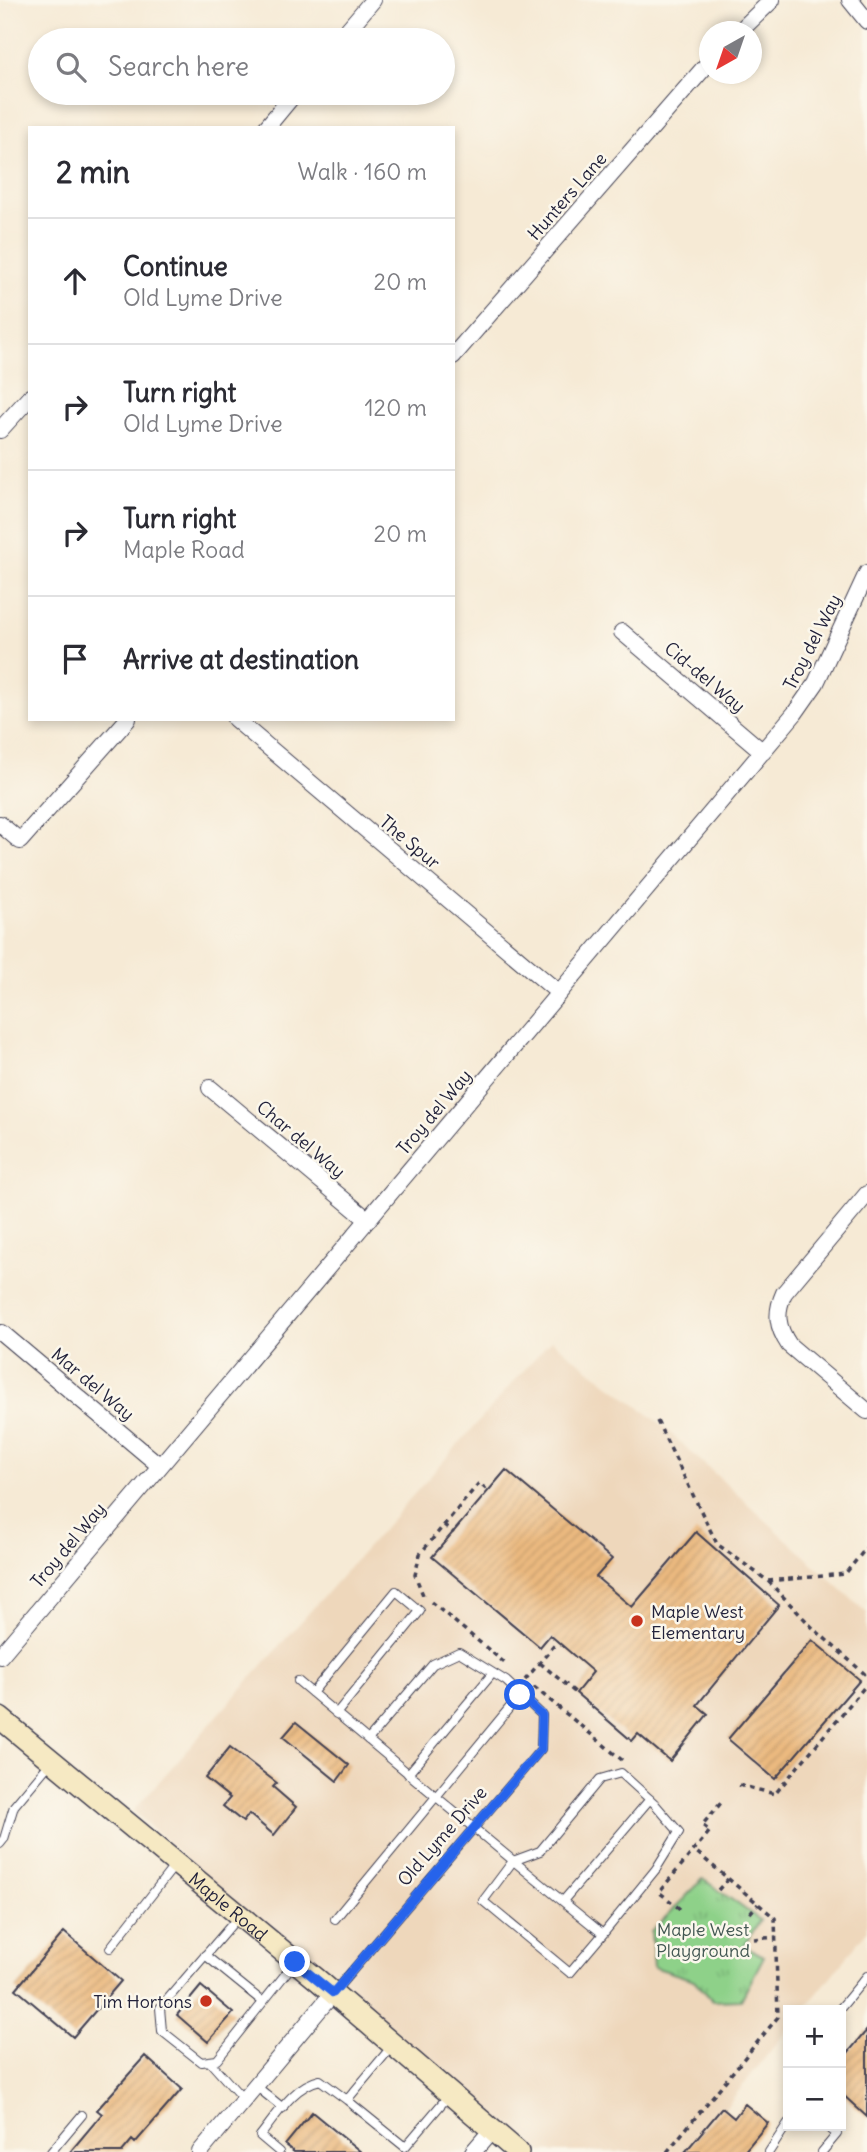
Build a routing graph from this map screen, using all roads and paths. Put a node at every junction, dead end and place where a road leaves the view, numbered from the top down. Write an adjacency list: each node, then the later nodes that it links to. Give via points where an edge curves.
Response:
1 (373, 0): 6 (street)
2 (772, 0): 4 (street)
3 (850, 0): 5 (street)
4 (750, 21)
5 (867, 21)
6 (349, 28)
7 (699, 73): 10 (street, Hunters Lane)
8 (285, 105): 9 (street)
9 (268, 126)
10 (455, 354)
11 (28, 399): 12 (street)
12 (0, 430)
13 (867, 573): 17 (street, Troy del Way, via 816,683)
14 (622, 632): 17 (street, Cid-del Way)
15 (126, 721): 18 (street, via 20,841)
16 (237, 721): 19 (street, The Spur)
17 (763, 751): 19 (street, Troy del Way)
18 (0, 824)
19 (559, 993): 22 (street, Troy del Way)
20 (210, 1088): 22 (street, Char del Way)
21 (867, 1194): 24 (street, via 784,1293 778,1320 789,1345)
22 (368, 1220): 26 (street, Troy del Way)
23 (2, 1333): 26 (street, Mar del Way)
24 (867, 1411)
25 (657, 1421): 31 (path, via 717,1544)
26 (160, 1466): 33 (street, Troy del Way)
27 (487, 1490): 28 (path, via 479,1483)
28 (444, 1525): 29 (path); 35 (path, via 420,1554 415,1575 421,1593)
29 (454, 1533)
30 (867, 1547): 31 (path, via 845,1574)
31 (768, 1581): 37 (path)
32 (558, 1641): 34 (path)
33 (0, 1656)
34 (540, 1663): 41 (path); 47 (path, via 525,1680)
35 (515, 1671)
36 (493, 1673): 42 (lane, Old Lyme Drive); 45 (lane, Old Lyme Drive, via 459,1652 433,1664); 48 (lane)
37 (867, 1676)
38 (298, 1681): 40 (lane)
39 (867, 1684): 49 (path, via 775,1794)
40 (312, 1693): 43 (lane); 43 (lane, via 396,1591 419,1611)
41 (576, 1693)
42 (520, 1695): 50 (lane); 53 (lane, Old Lyme Drive, via 542,1715 541,1749)
43 (336, 1714): 45 (lane)
44 (0, 1718): 46 (main road, Maple Road)
45 (368, 1740): 48 (lane)
46 (52, 1760): 54 (lane, via 14,1806); 57 (main road, Maple Road)
47 (627, 1764)
48 (408, 1774): 50 (lane)
49 (739, 1785)
50 (435, 1797): 53 (lane); 65 (lane)
51 (650, 1799): 56 (lane, via 621,1773 600,1779 540,1851); 60 (lane); 66 (lane, via 679,1832 656,1869)
52 (721, 1803): 55 (path, via 702,1825 710,1831)
53 (473, 1829): 56 (lane); 73 (lane, Old Lyme Drive)
54 (0, 1844)
55 (694, 1850): 58 (path); 62 (path, via 659,1892)
56 (513, 1861): 60 (lane); 66 (lane, via 483,1901 570,1973)
57 (176, 1863): 64 (main road, Maple Road); 69 (lane)
58 (728, 1879): 59 (path); 61 (path)
59 (718, 1890)
60 (562, 1901): 66 (lane)
61 (758, 1905): 63 (path); 67 (path, via 775,1919)
62 (680, 1909)
63 (750, 1913)
64 (239, 1916): 70 (lane); 71 (main road, Maple Road)
65 (335, 1919)
66 (603, 1934)
67 (776, 1937): 68 (path); 93 (path, via 779,2017)
68 (754, 1939)
69 (110, 1948)
70 (205, 1955): 74 (lane); 77 (lane, via 160,2008 162,2031 201,2062)
71 (295, 1962): 73 (main road, Maple Road); 74 (lane)
72 (867, 1976): 75 (lane)
73 (333, 1993): 76 (main road, Maple Road); 78 (street, Old Lyme Drive)
74 (263, 2002): 77 (lane, via 218,2060)
75 (843, 2005)
76 (393, 2045): 79 (main road, Maple Road); 81 (lane)
77 (209, 2061): 80 (lane)
78 (256, 2086): 80 (street, Old Lyme Drive); 82 (lane)
79 (450, 2094): 84 (main road, Maple Road); 87 (lane)
80 (244, 2100): 89 (street, Old Lyme Drive)
81 (347, 2100): 82 (lane, via 320,2080 298,2089); 87 (lane)
82 (283, 2108): 90 (lane, via 260,2136)
83 (82, 2115): 88 (lane)
84 (492, 2130): 91 (street); 92 (main road, Maple Road)
85 (783, 2131): 94 (lane)
86 (833, 2131): 95 (lane, via 837,2134)
87 (405, 2150)
88 (51, 2152)
89 (200, 2152)
90 (279, 2152)
91 (472, 2152)
92 (518, 2152)
93 (667, 2152)
94 (769, 2152)
95 (822, 2152)

